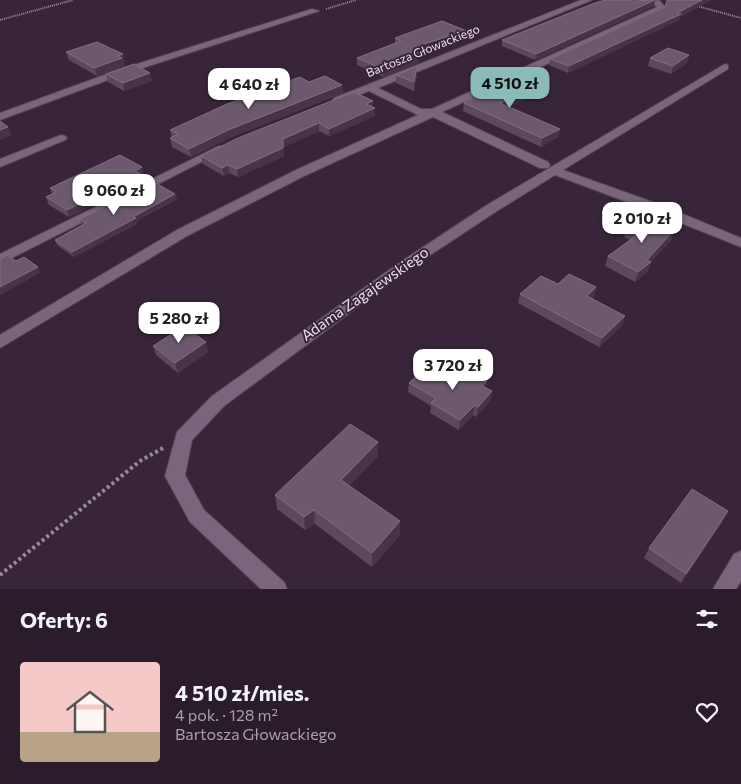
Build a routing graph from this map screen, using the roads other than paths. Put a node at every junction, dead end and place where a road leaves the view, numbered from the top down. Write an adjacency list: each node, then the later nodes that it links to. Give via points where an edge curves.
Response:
1 (588, 0): 5 (street, Bartosza Głowackiego)
2 (668, 0): 7 (street, via 653,2 660,9)
3 (315, 11): 8 (street, via 121,72)
4 (721, 66): 12 (street, Adama Zagajewskiego)
5 (368, 87): 6 (street, Bartosza Głowackiego); 7 (street, via 419,112)
6 (324, 105)
7 (432, 112): 12 (street); 16 (street, via 300,173 182,233)
8 (0, 117)
9 (61, 138): 11 (street)
10 (226, 146): 15 (street)
11 (0, 164)
12 (549, 168): 13 (street); 14 (street); 18 (street, Adama Zagajewskiego, via 333,316 218,401 182,436 175,476 197,516)
13 (490, 198)
14 (741, 243)
15 (0, 260)
16 (0, 342)
17 (741, 561): 19 (street)
18 (276, 589)
19 (724, 589)

